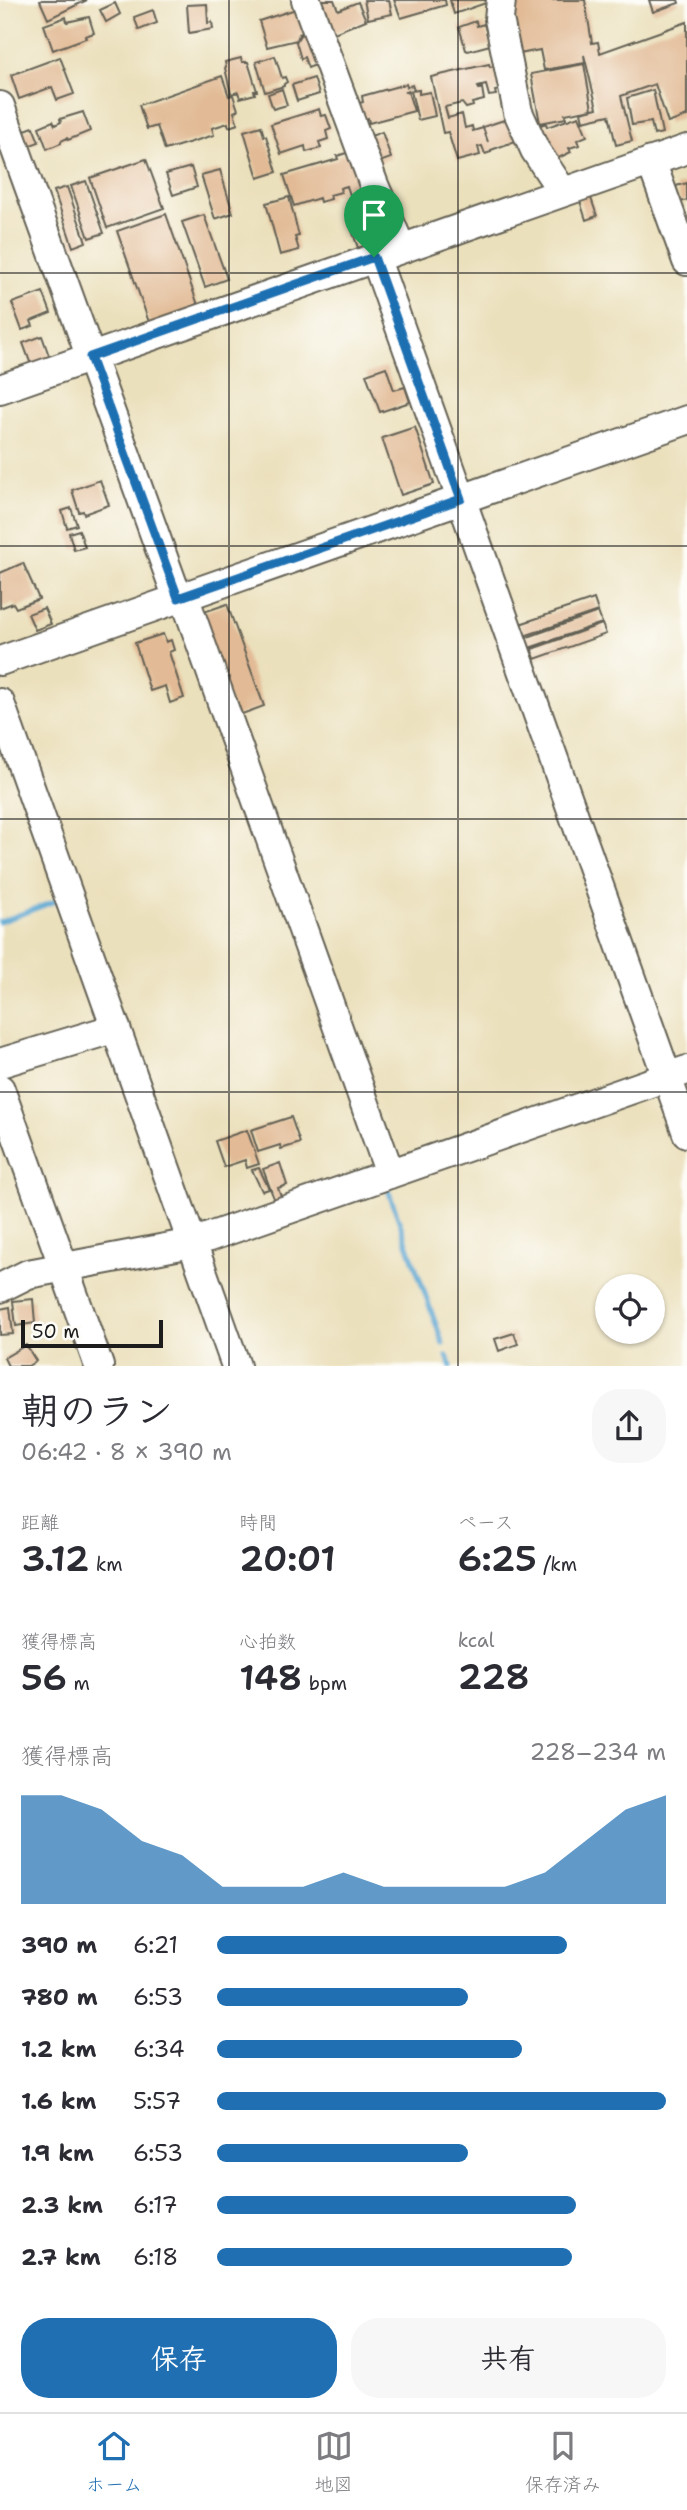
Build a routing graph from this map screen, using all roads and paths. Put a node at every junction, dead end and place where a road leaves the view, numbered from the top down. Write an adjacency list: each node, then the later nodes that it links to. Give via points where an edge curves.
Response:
1 (306, 0): 7 (street, via 374,186)
2 (500, 0): 6 (street, via 499,19 518,112 535,150)
3 (1, 111): 9 (street)
4 (687, 149): 5 (street)
5 (651, 161): 6 (street); 8 (street)
6 (562, 191): 7 (street)
7 (388, 252): 9 (street); 12 (street)
8 (687, 261)
9 (90, 357): 10 (street); 13 (street)
10 (0, 389)
11 (687, 420): 12 (street)
12 (461, 499): 13 (street); 18 (street)
13 (181, 597): 14 (street); 21 (street)
14 (0, 661)
15 (0, 703): 16 (street)
16 (116, 1028): 17 (street); 22 (street)
17 (0, 1063)
18 (677, 1074): 20 (street); 21 (street)
19 (0, 1089): 23 (street)
20 (687, 1133)
21 (390, 1174): 22 (street)
22 (192, 1243): 23 (street); 26 (street)
23 (64, 1267): 24 (street, via 28,1274); 25 (street)
24 (0, 1288)
25 (99, 1366)
26 (236, 1366)

